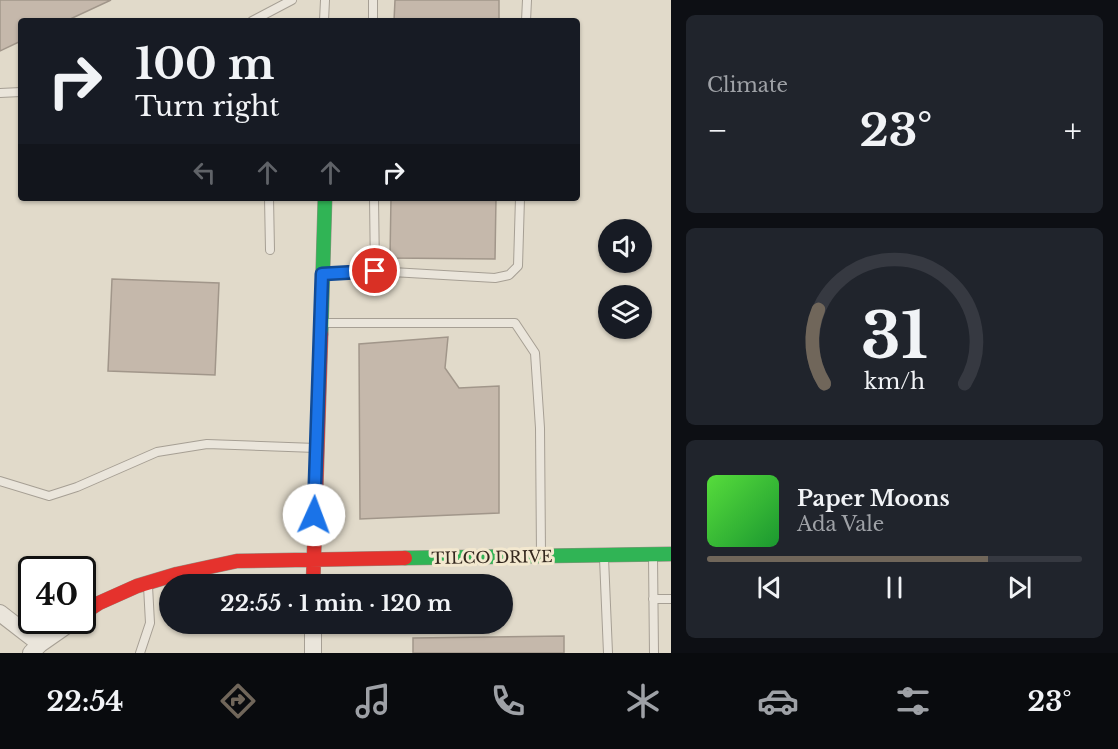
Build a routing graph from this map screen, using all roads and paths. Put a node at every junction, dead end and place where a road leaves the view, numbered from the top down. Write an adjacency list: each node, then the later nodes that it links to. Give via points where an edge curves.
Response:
1 (292, 0): 5 (lane)
2 (325, 0): 6 (lane)
3 (373, 0): 7 (lane)
4 (527, 0): 8 (lane)
5 (258, 18)
6 (324, 18)
7 (373, 18)
8 (526, 18)
9 (18, 92): 10 (lane)
10 (0, 93)
11 (269, 201): 15 (lane)
12 (324, 201): 17 (street)
13 (374, 201): 16 (lane)
14 (520, 201): 16 (lane, via 518,266 509,274 495,278)
15 (270, 250)
16 (375, 271): 17 (lane)
17 (322, 274): 18 (street)
18 (320, 323): 19 (street); 24 (lane, via 515,323 535,353 540,428)
19 (316, 448): 20 (lane, via 207,444 157,452 49,496); 25 (street)
20 (0, 481)
21 (653, 554): 22 (street, TILCO DRIVE); 23 (street, TILCO DRIVE); 28 (lane)
22 (671, 554)
23 (603, 555): 24 (street, TILCO DRIVE); 37 (lane)
24 (540, 556): 25 (street, TILCO DRIVE)
25 (313, 560): 26 (street); 27 (street, TILCO DRIVE, via 237,561 191,569)
26 (313, 574)
27 (148, 583): 30 (street, TILCO DRIVE); 35 (lane, via 150,623)
28 (654, 599): 29 (lane); 38 (lane)
29 (671, 599)
30 (96, 605)
31 (0, 613): 34 (street)
32 (55, 634): 34 (street)
33 (313, 634): 36 (street)
34 (36, 648)
35 (140, 653)
36 (313, 653)
37 (608, 653)
38 (654, 653)

